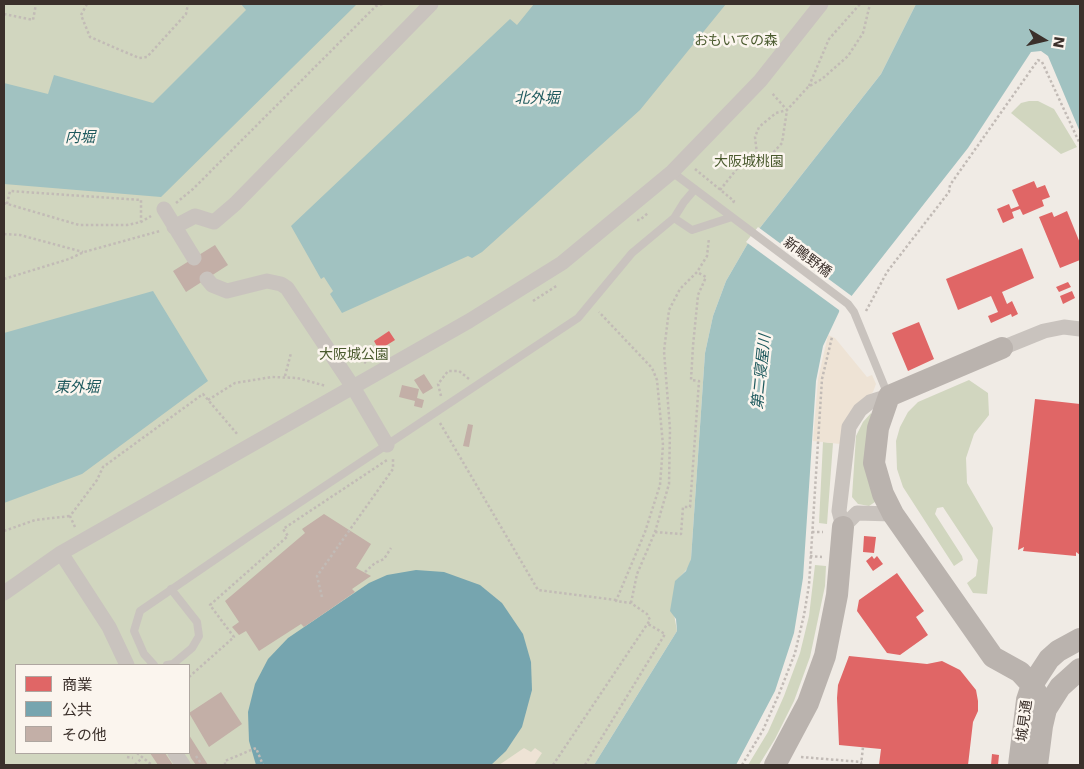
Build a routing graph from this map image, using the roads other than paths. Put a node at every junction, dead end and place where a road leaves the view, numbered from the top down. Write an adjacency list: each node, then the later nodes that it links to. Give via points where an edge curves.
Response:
1 (431, 4): 8 (street, via 221,216 214,222 194,216)
2 (821, 4): 3 (street, via 760,81)
3 (672, 172): 4 (lane, 新鴫野橋); 13 (street, via 562,262 469,321)
4 (695, 189): 6 (lane, 新鴫野橋); 7 (lane)
5 (164, 209): 8 (street)
6 (732, 217): 7 (lane, via 692,230); 14 (lane, 新鴫野橋, via 848,304)
7 (674, 218): 15 (lane, via 632,253 578,318 434,413)
8 (174, 227): 9 (street)
9 (194, 258)
10 (207, 279): 13 (street, via 212,286 227,291 267,282 287,288)
11 (1080, 329): 12 (street, via 1049,329)
12 (1002, 348): 14 (street)
13 (349, 381): 15 (street); 18 (street)
14 (889, 396): 16 (street, via 878,428 874,463 883,494); 17 (street, via 870,402 860,410 849,427)
15 (390, 451): 19 (lane)
16 (894, 514): 17 (street, via 856,513); 26 (street, via 994,657 1020,672)
17 (836, 530): 29 (street, via 837,596 825,656)
18 (61, 553): 20 (street); 22 (street, via 109,627)
19 (171, 589): 23 (lane, via 140,612 134,631 144,654); 24 (lane, via 197,622 199,636 192,648)
20 (4, 592)
21 (1080, 638): 26 (street, 城見通, via 1058,651)
22 (127, 664)
23 (153, 664)
24 (172, 664)
25 (1080, 669): 27 (street, 城見通, via 1060,686)
26 (1032, 685): 27 (street); 31 (street, 城見通, via 1026,700)
27 (1046, 709): 32 (street, 城見通)
28 (176, 754): 30 (street)
29 (784, 761)
30 (183, 765)
31 (1019, 765)
32 (1037, 765)

